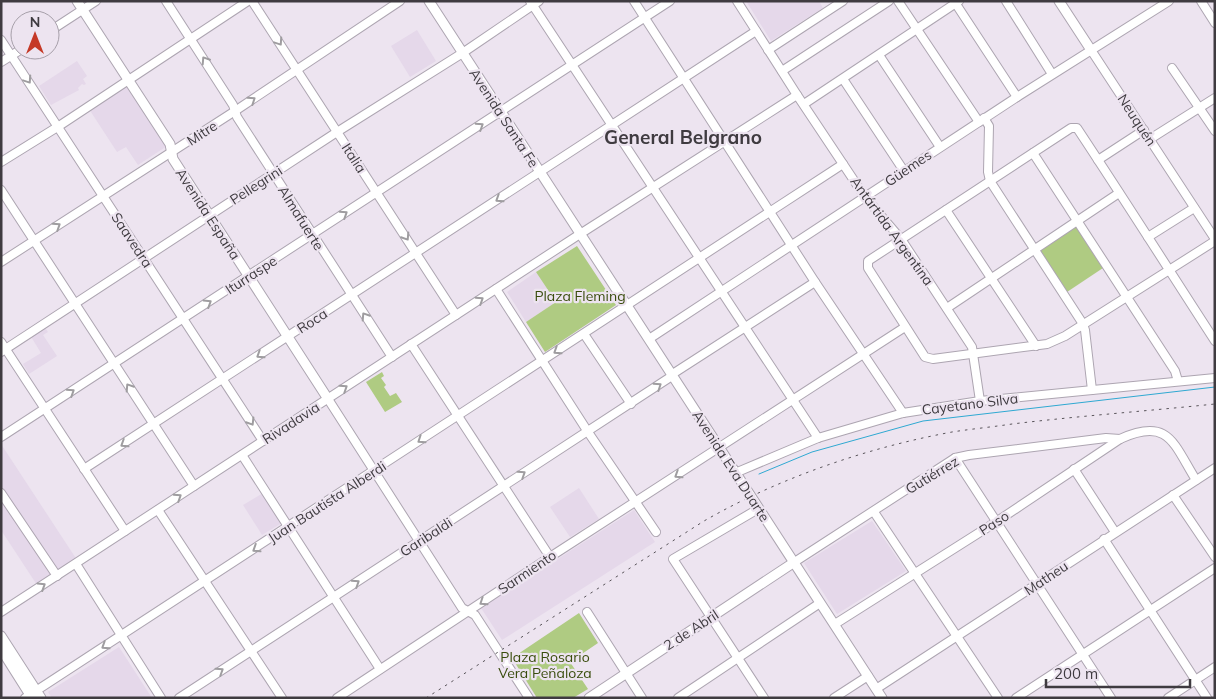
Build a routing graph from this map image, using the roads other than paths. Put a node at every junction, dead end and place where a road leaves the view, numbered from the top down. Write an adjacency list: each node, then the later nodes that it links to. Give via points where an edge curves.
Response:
1 (77, 1): 20 (main road, Avenida España)
2 (96, 1): 20 (street)
3 (166, 1): 26 (street, Almafuerte)
4 (248, 1): 26 (street)
5 (252, 1): 36 (street, Italia, one-way to 36)
6 (400, 1): 36 (street, Mitre)
7 (428, 1): 31 (main road, Avenida Santa Fe)
8 (634, 1): 21 (street)
9 (670, 1): 21 (street, Iturraspe)
10 (738, 1): 25 (street, Antártida Argentina)
11 (843, 1): 28 (street)
12 (889, 1): 37 (street)
13 (898, 1): 24 (street)
14 (1006, 1): 38 (street)
15 (1059, 1): 29 (main road, Neuquén)
16 (1169, 1): 29 (street, Güemes)
17 (1201, 1): 22 (street)
18 (956, 2): 24 (street); 43 (street)
19 (534, 3): 31 (street, Pellegrini); 34 (street)
20 (83, 10): 23 (street); 41 (main road, Avenida España)
21 (644, 18): 34 (street, Iturraspe); 39 (street)
22 (1215, 23)
23 (60, 25)
24 (917, 30): 32 (street); 49 (street)
25 (756, 31): 28 (street, Antártida Argentina); 39 (street, Roca)
26 (191, 39): 41 (street); 47 (street, Almafuerte, one-way to 26)
27 (1, 40): 30 (street, Saavedra)
28 (768, 50): 37 (street, Antártida Argentina)
29 (1091, 50): 38 (street, Güemes); 52 (street, Neuquén)
30 (10, 53)
31 (461, 54): 48 (main road, Avenida Santa Fe); 54 (street, Pellegrini)
32 (879, 55): 40 (street); 57 (street)
33 (15, 60): 50 (street, Saavedra, one-way to 50)
34 (572, 65): 48 (street, Iturraspe); 51 (street)
35 (1172, 68): 46 (street)
36 (298, 70): 47 (street, Mitre, one-way to 36); 54 (street, Italia)
37 (782, 71): 42 (street, Antártida Argentina)
38 (1052, 74): 43 (street, Güemes)
39 (684, 79): 51 (street, Roca); 56 (street)
40 (843, 79): 45 (street); 63 (street)
41 (129, 80): 50 (street); 58 (main road, Avenida España, via 170,144)
42 (797, 95): 45 (street, Antártida Argentina); 56 (street, Rivadavia)
43 (1017, 97): 49 (street, Güemes)
44 (1215, 98): 46 (street)
45 (804, 104): 62 (street, Antártida Argentina)
46 (1199, 108): 53 (street); 55 (street)
47 (235, 111): 58 (street, Mitre); 65 (street, Almafuerte)
48 (500, 113): 64 (main road, Avenida Santa Fe); 69 (street, Iturraspe, one-way to 48)
49 (981, 120): 57 (street, Güemes); 66 (street, via 989,126)
50 (59, 126): 61 (street); 71 (street, Saavedra)
51 (611, 126): 64 (street, Roca); 67 (street)
52 (1144, 130): 55 (street, Neuquén); 60 (street)
53 (1215, 131)
54 (337, 132): 65 (street, Pellegrini); 69 (street, Italia)
55 (1150, 140): 73 (street, Neuquén)
56 (724, 142): 67 (street, Rivadavia); 75 (street)
57 (940, 147): 63 (street, Güemes)
58 (171, 152): 71 (street, Mitre); 76 (main road, Avenida España)
59 (1033, 153): 60 (street, via 1071,128 1077,128); 66 (street); 77 (street)
60 (1098, 160): 70 (street)
61 (1, 162)
62 (843, 164): 72 (street, Antártida Argentina); 75 (street, Juan Bautista Alberdi)
63 (904, 171): 72 (street, Güemes)
64 (540, 173): 78 (main road, Avenida Santa Fe); 86 (street, Roca, one-way to 86)
65 (274, 174): 76 (street, Pellegrini); 79 (street, Almafuerte)
66 (990, 181): 74 (street); 85 (street)
67 (652, 189): 78 (street, Rivadavia); 88 (street)
68 (1, 190): 83 (street)
69 (377, 193): 79 (street, Iturraspe, one-way to 69); 86 (street, Italia, one-way to 86)
70 (1119, 193): 77 (street); 80 (street)
71 (104, 196): 83 (street, Mitre, one-way to 71); 87 (street, Saavedra)
72 (866, 197): 81 (street, Antártida Argentina); 84 (street, Güemes)
73 (1194, 208): 80 (street); 82 (street, Neuquén)
74 (946, 210): 81 (street); 92 (street)
75 (770, 213): 84 (street); 88 (street, Juan Bautista Alberdi)
76 (209, 216): 87 (street, Pellegrini); 91 (main road, Avenida España)
77 (1078, 221): 85 (street); 97 (street)
78 (580, 234): 94 (street, Rivadavia); 99 (main road, Avenida Eva Duarte)
79 (312, 235): 91 (street, Iturraspe); 96 (street, Almafuerte)
80 (1148, 237): 90 (street)
81 (901, 239): 100 (street, Antártida Argentina); 104 (street, via 868,261 868,268)
82 (1215, 240): 90 (street)
83 (33, 241): 89 (street, Mitre); 98 (street)
84 (792, 246): 93 (street); 95 (street, Güemes)
85 (1035, 250): 92 (street); 103 (street)
86 (416, 253): 96 (street, Roca); 101 (street, Italia)
87 (144, 259): 98 (street, Pellegrini); 102 (street, Saavedra)
88 (699, 259): 95 (street); 99 (street, Juan Bautista Alberdi)
89 (1, 262)
90 (1169, 270): 97 (street); 109 (street)
91 (248, 277): 102 (street, Iturraspe, one-way to 91); 107 (main road, Avenida España)
92 (991, 278): 100 (street); 111 (street)
93 (815, 282): 105 (street, Garibaldi); 113 (street)
94 (496, 289): 101 (street, Rivadavia, one-way to 94); 116 (street)
95 (721, 292): 105 (street); 108 (street, Güemes)
96 (351, 295): 107 (street, Roca); 115 (street, Almafuerte, one-way to 96)
97 (1127, 297): 103 (street); 121 (street, via 1175,371)
98 (75, 303): 112 (street, Pellegrini); 117 (street)
99 (627, 306): 106 (street, Juan Bautista Alberdi); 108 (main road, Avenida Eva Duarte)
100 (947, 308): 114 (street, Antártida Argentina, via 972,347)
101 (456, 315): 110 (street, Rivadavia)
102 (184, 318): 117 (street, Iturraspe); 119 (street, Saavedra)
103 (1083, 324): 111 (street, via 1056,340); 122 (street)
104 (905, 327): 113 (street, Sarmiento); 114 (street, via 925,357)
105 (744, 328): 118 (street, Garibaldi); 124 (street)
106 (584, 334): 116 (street, Juan Bautista Alberdi, one-way to 116); 126 (street)
107 (288, 337): 119 (street, Roca, one-way to 119); 123 (main road, Avenida España)
108 (649, 339): 118 (main road, Avenida Eva Duarte)
109 (1215, 341)
110 (411, 344): 115 (street, Rivadavia); 129 (street)
111 (1036, 346): 114 (street)
112 (3, 348): 127 (street)
113 (862, 354): 124 (street, Sarmiento); 128 (street)
114 (973, 354): 125 (street, Antártida Argentina)
115 (392, 357): 123 (street, Rivadavia, one-way to 115)
116 (542, 361): 129 (street, Juan Bautista Alberdi); 131 (street)
117 (114, 364): 127 (street, Iturraspe, one-way to 117); 130 (street, one-way to 117)
118 (672, 376): 126 (street, Garibaldi, one-way to 118); 136 (main road, Avenida Eva Duarte)
119 (223, 378): 130 (street, Roca); 135 (street, Saavedra, one-way to 135)
120 (1215, 378): 121 (street, Cayetano Silva)
121 (1178, 381): 122 (street, Cayetano Silva)
122 (1092, 390): 125 (street, Cayetano Silva)
123 (328, 399): 135 (street, Rivadavia); 142 (street)
124 (792, 401): 133 (street); 136 (street, Sarmiento)
125 (980, 401): 128 (street, Cayetano Silva)
126 (631, 404): 131 (street, Garibaldi)
127 (45, 408): 132 (street, Iturraspe); 140 (street)
128 (903, 413): 133 (street, Cayetano Silva)
129 (457, 416): 142 (street, Juan Bautista Alberdi, one-way to 142); 146 (street)
130 (154, 424): 140 (street, Roca, one-way to 140); 145 (street)
131 (588, 432): 146 (street, Garibaldi, one-way to 131); 149 (street)
132 (1, 437)
133 (818, 438): 143 (street, Cayetano Silva)
134 (1120, 439): 138 (street, Gutiérrez, via 1106,438); 141 (street, Paso); 144 (street, Paso, via 1135,432 1164,433)
135 (263, 441): 137 (street, Rivadavia)
136 (718, 448): 143 (main road, Avenida Eva Duarte); 149 (street, Sarmiento, one-way to 149)
137 (242, 455): 145 (street, Rivadavia); 154 (street)
138 (955, 458): 152 (street, Gutiérrez); 153 (street)
139 (1215, 468): 144 (street, Matheu)
140 (84, 469): 155 (street)
141 (1074, 469): 153 (street, Paso); 157 (street)
142 (374, 472): 154 (street, Juan Bautista Alberdi); 159 (street)
143 (735, 473): 150 (main road, Avenida Eva Duarte)
144 (1196, 480): 148 (street, Matheu)
145 (194, 486): 151 (street, Rivadavia, one-way to 145)
146 (504, 486): 159 (street, Garibaldi); 160 (street)
147 (1, 493): 166 (street)
148 (1173, 495): 157 (street, Matheu); 161 (street)
149 (635, 503): 156 (street); 160 (street, Sarmiento)
150 (758, 509): 162 (main road, Avenida Eva Duarte); 175 (street, via 673,559)
151 (158, 510): 155 (street, Rivadavia); 167 (street)
152 (874, 512): 162 (street, Gutiérrez); 165 (street)
153 (996, 522): 165 (street, Paso); 168 (street)
154 (289, 527): 167 (street, Juan Bautista Alberdi, one-way to 167); 169 (street)
155 (125, 531): 163 (street, Rivadavia)
156 (656, 532)
157 (1116, 532): 158 (street, Matheu)
158 (1104, 540): 168 (street, Matheu); 171 (street)
159 (419, 542): 169 (street, Garibaldi, one-way to 159); 172 (street, via 462,608)
160 (550, 556): 172 (street, Sarmiento, one-way to 172)
161 (1215, 558)
162 (793, 563): 170 (main road, Avenida Eva Duarte); 175 (main road, 2 de Abril)
163 (76, 564): 166 (street, Rivadavia); 178 (street)
164 (1215, 568): 171 (street)
165 (915, 573): 176 (street, Paso); 179 (street)
166 (57, 576): 173 (street, Rivadavia, one-way to 166)
167 (205, 582): 178 (street, Juan Bautista Alberdi); 181 (street)
168 (1037, 584): 179 (street, Matheu); 182 (street)
169 (335, 597): 181 (street, Garibaldi); 185 (street)
170 (820, 603): 176 (main road, Avenida Eva Duarte); 183 (street)
171 (1150, 610): 182 (street); 188 (street)
172 (468, 611): 185 (street, Sarmiento); 195 (street, via 475,615)
173 (1, 612)
174 (587, 612): 186 (street)
175 (710, 618): 183 (street); 186 (main road, 2 de Abril)
176 (835, 624): 187 (main road, Avenida Eva Duarte)
177 (1, 636): 190 (main road)
178 (121, 636): 190 (street, Juan Bautista Alberdi, one-way to 190); 191 (street)
179 (957, 636): 189 (street, Matheu); 202 (street)
180 (1, 649): 190 (main road)
181 (251, 651): 192 (street, Garibaldi, one-way to 181); 193 (street)
182 (1082, 654): 203 (street); 204 (street)
183 (738, 658): 198 (street); 199 (street)
184 (1215, 667): 188 (street)
185 (380, 669): 194 (street, Sarmiento)
186 (626, 673): 196 (main road, 2 de Abril); 197 (street)
187 (868, 676): 189 (main road, Avenida Eva Duarte); 200 (street)
188 (1195, 680): 205 (street); 206 (street)
189 (876, 689): 201 (main road, Avenida Eva Duarte)
190 (33, 696)
191 (161, 698)
192 (179, 698)
193 (282, 698)
194 (337, 698)
195 (530, 698)
196 (590, 698)
197 (642, 698)
198 (678, 698)
199 (764, 698)
200 (834, 698)
201 (882, 698)
202 (998, 698)
203 (1016, 698)
204 (1111, 698)
205 (1168, 698)
206 (1207, 698)

